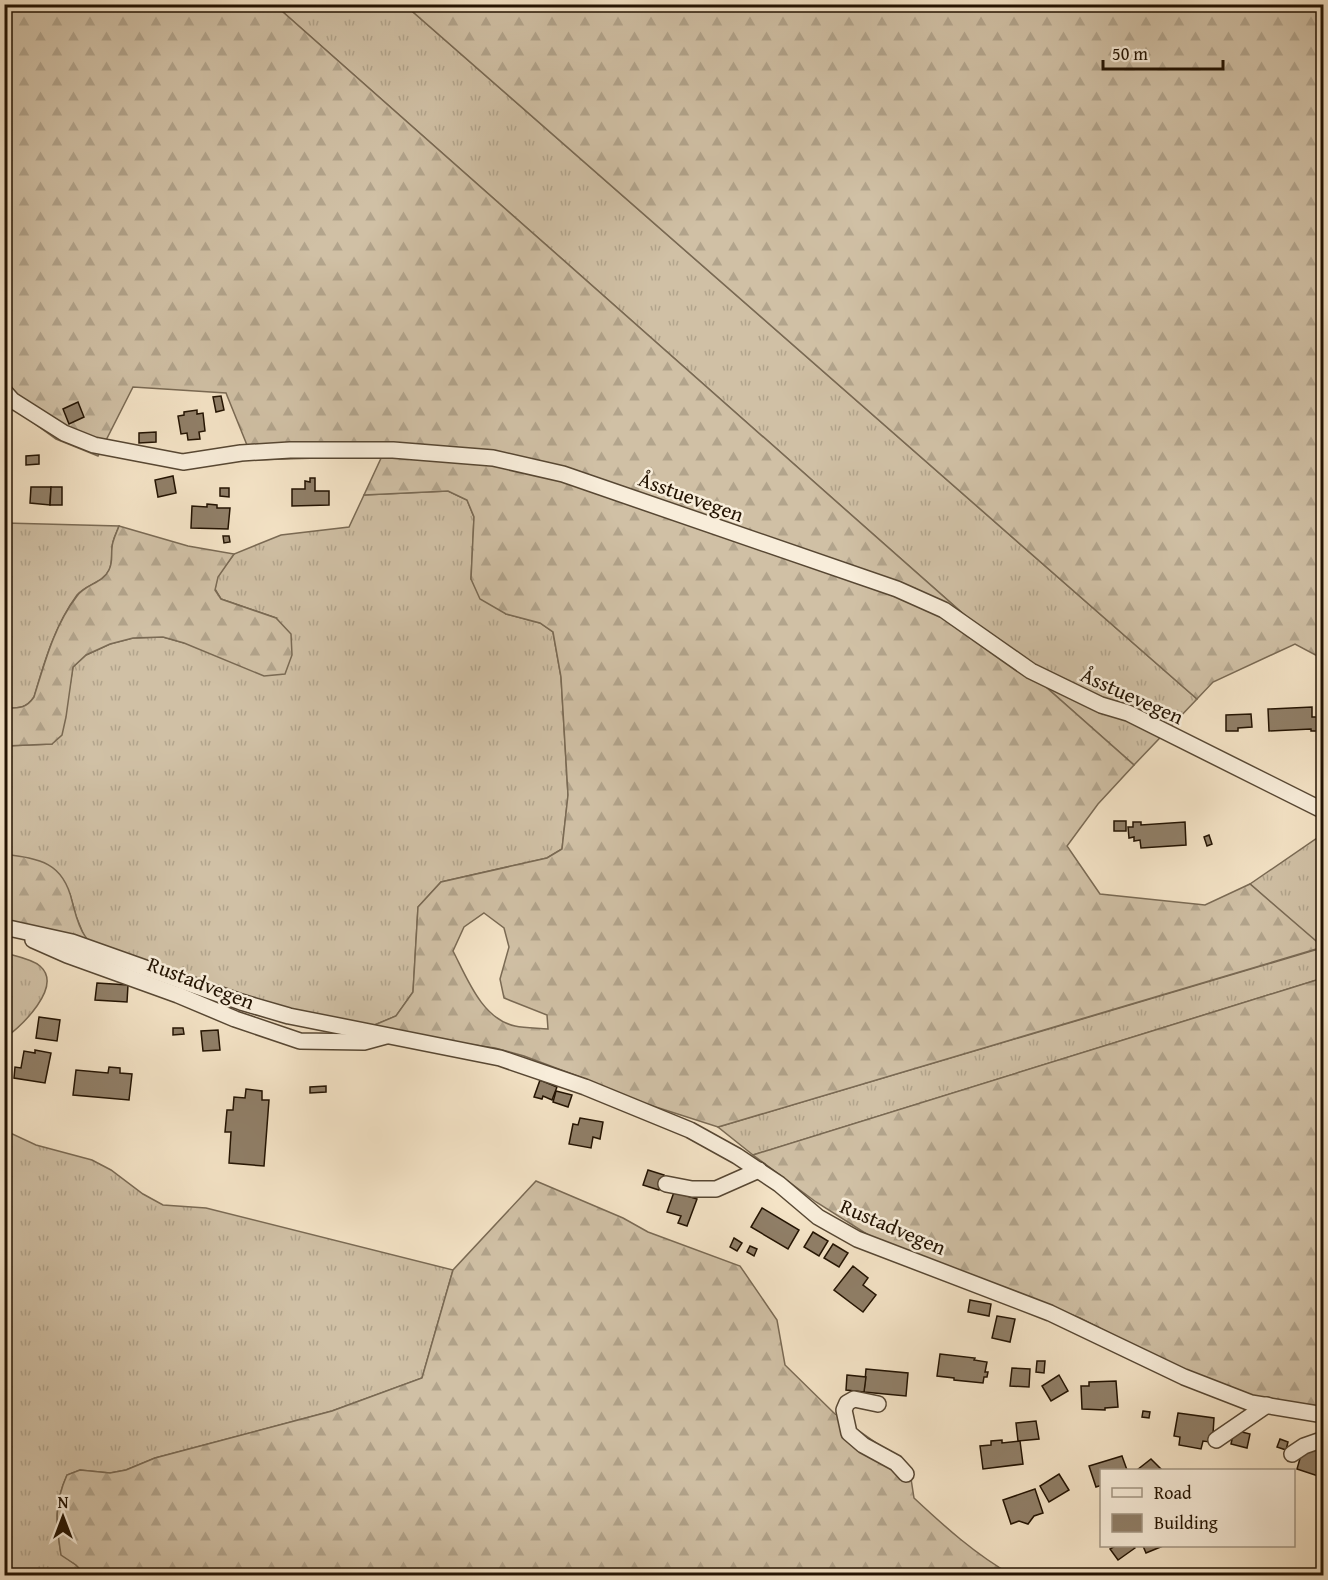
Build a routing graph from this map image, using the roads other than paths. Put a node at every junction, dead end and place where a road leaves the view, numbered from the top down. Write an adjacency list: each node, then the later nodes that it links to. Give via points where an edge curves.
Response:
1 (4, 391): 2 (street, Åsstuevegen, via 64,433 94,445 183,462 251,452 393,450 493,458 563,474 841,569 935,606 1031,672 1101,705 1128,713)
2 (1323, 811)
3 (4, 927): 4 (street, Rustadvegen, via 92,949 290,1016); 4 (street, Rustadvegen, via 67,955 300,1041 364,1042)
4 (388, 1036): 5 (street, Rustadvegen, via 500,1058 585,1087 690,1130)
5 (759, 1170): 6 (street, via 716,1189); 8 (street, Rustadvegen, via 818,1217 857,1239 1050,1313 1184,1377 1251,1403)
6 (666, 1184)
7 (878, 1404): 13 (street, via 854,1400 847,1403 844,1410 849,1433)
8 (1267, 1405): 9 (street, Rustadvegen); 11 (street)
9 (1323, 1415)
10 (1323, 1439): 12 (street)
11 (1216, 1440)
12 (1292, 1454)
13 (906, 1474)

